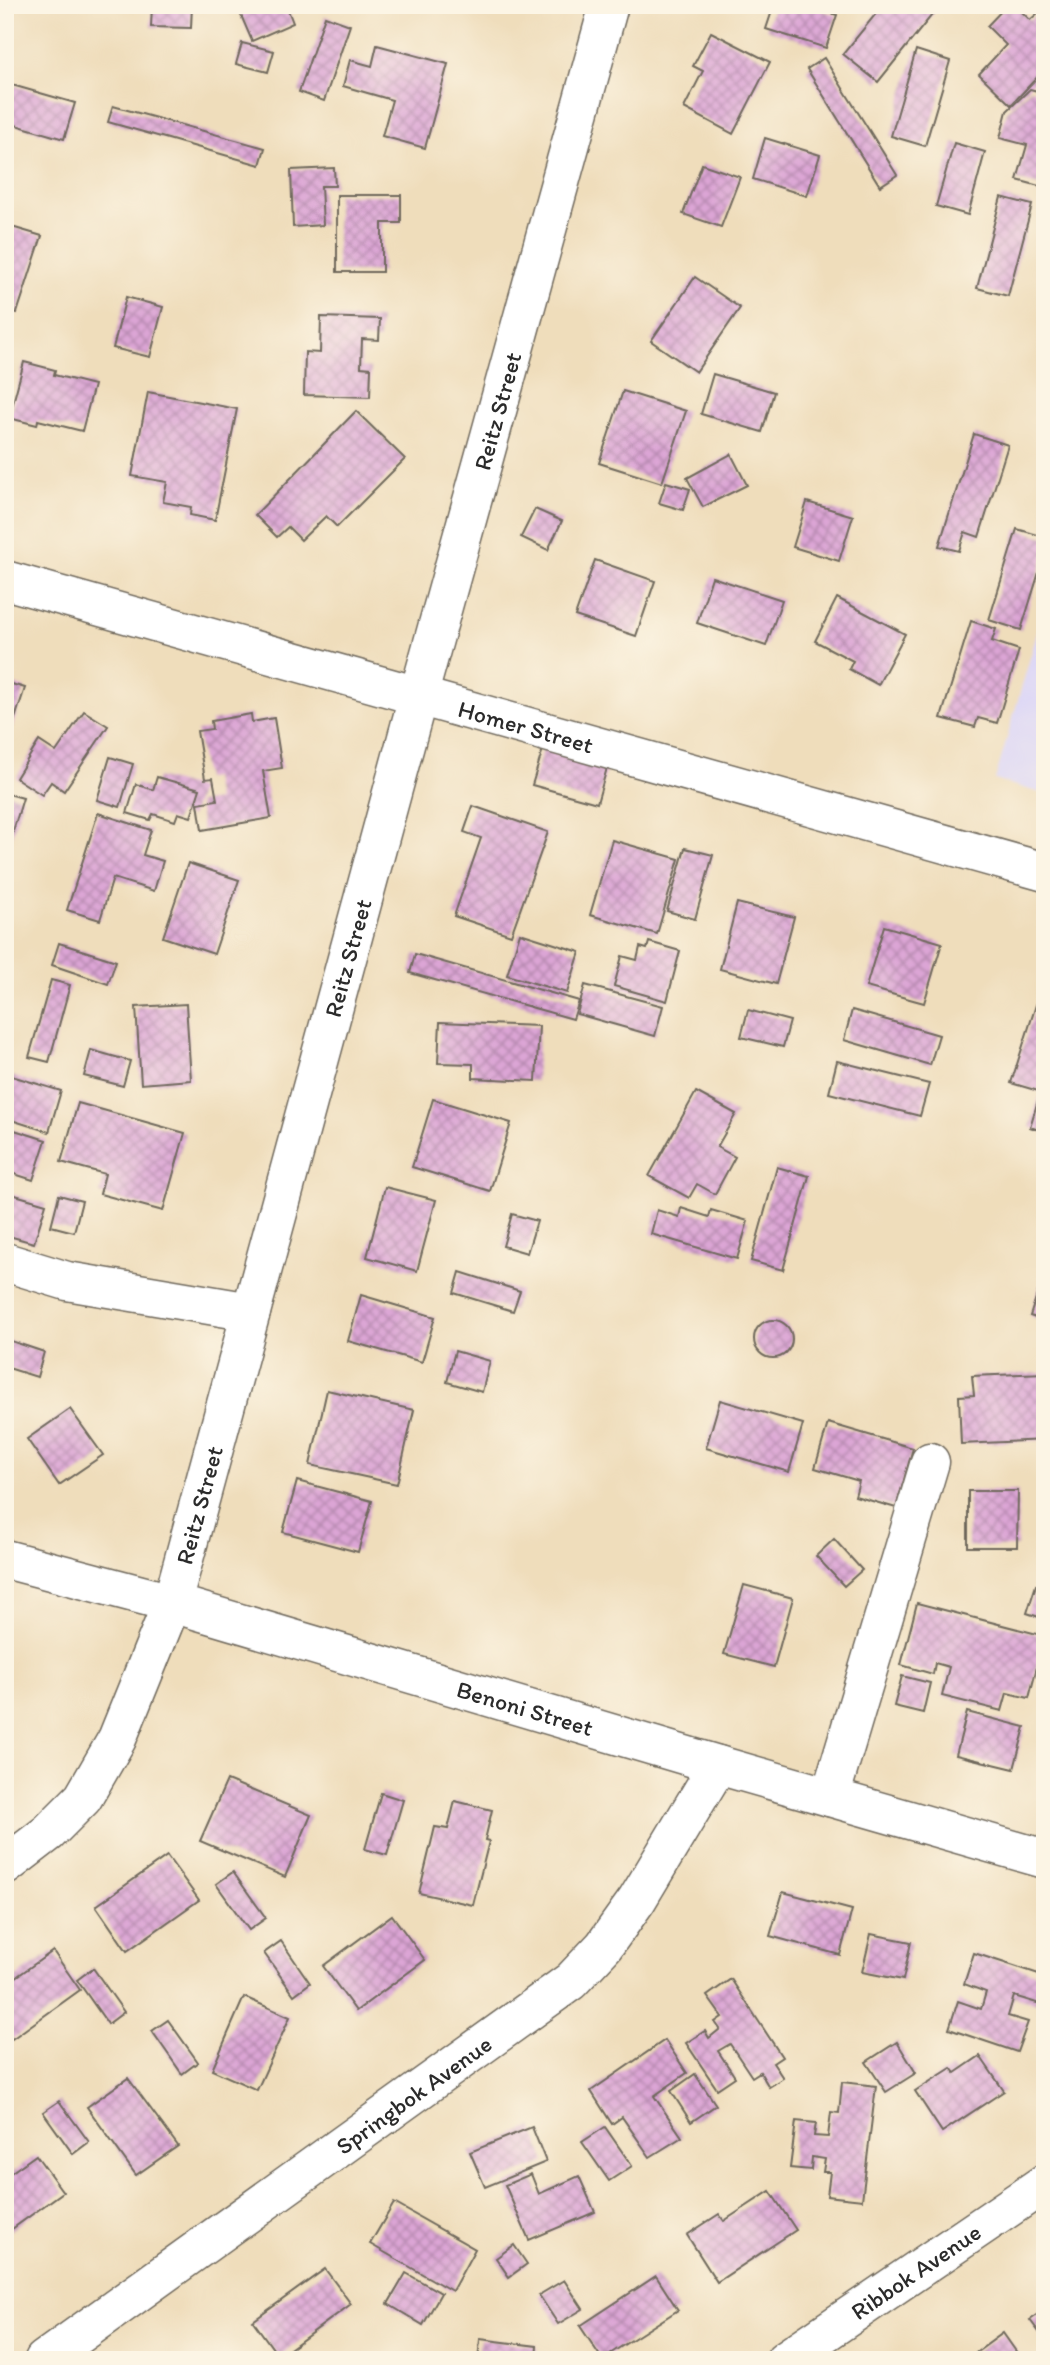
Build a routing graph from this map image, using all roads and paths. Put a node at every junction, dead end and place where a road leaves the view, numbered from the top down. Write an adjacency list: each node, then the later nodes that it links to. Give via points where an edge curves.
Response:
1 (610, 5): 3 (street, Reitz Street)
2 (5, 580): 3 (street, Homer Street)
3 (418, 696): 4 (street, Homer Street); 6 (street, Reitz Street)
4 (1045, 872)
5 (5, 1262): 6 (street, via 67,1281)
6 (251, 1312): 9 (street, Reitz Street)
7 (930, 1462): 11 (street)
8 (5, 1559): 9 (street, Benoni Street)
9 (172, 1603): 10 (street, Benoni Street); 13 (street, Reitz Street, via 117,1739 83,1798)
10 (718, 1765): 11 (street, Benoni Street); 15 (street, Springbok Avenue, via 637,1900 571,1981)
11 (830, 1797): 12 (street, Benoni Street)
12 (1045, 1859)
13 (5, 1866)
14 (1045, 2183): 16 (street, Ribbok Avenue)
15 (44, 2360)
16 (785, 2360)

